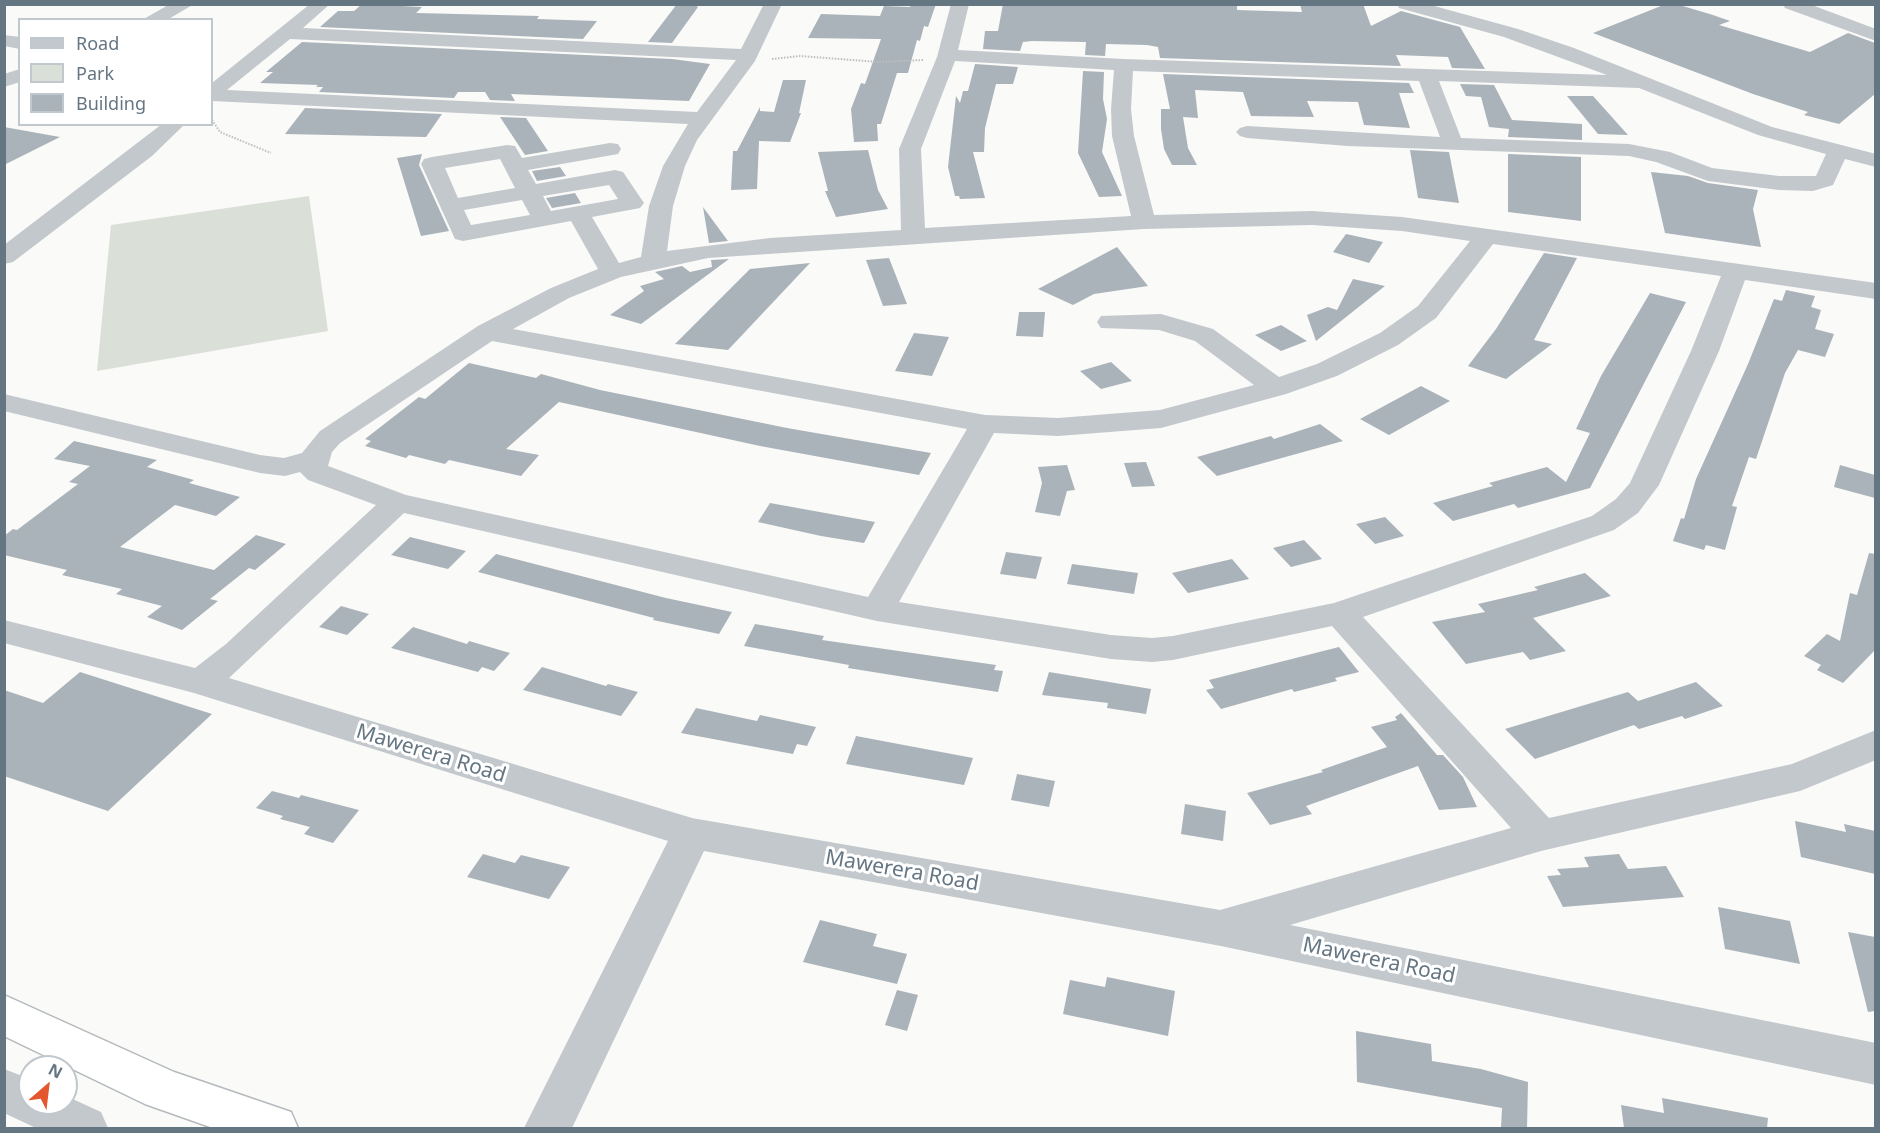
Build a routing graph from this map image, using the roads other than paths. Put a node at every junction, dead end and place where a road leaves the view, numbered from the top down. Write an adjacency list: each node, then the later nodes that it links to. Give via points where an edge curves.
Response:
1 (186, 4): 7 (street)
2 (322, 4): 8 (street)
3 (773, 4): 11 (street)
4 (960, 4): 10 (street)
5 (1405, 4): 14 (street, via 1511,33)
6 (1791, 4): 9 (street)
7 (155, 18)
8 (284, 33): 11 (street); 15 (street)
9 (1875, 36)
10 (947, 56): 12 (street); 30 (street, via 910,149)
11 (745, 58): 17 (street)
12 (1124, 65): 13 (street); 29 (street, via 1123,136)
13 (1426, 74): 14 (street); 20 (street)
14 (1640, 82): 22 (street, via 1765,131)
15 (213, 93)
16 (213, 94): 17 (street)
17 (702, 118): 33 (street, via 674,166 661,206)
18 (173, 126): 32 (street)
19 (1247, 132): 20 (street)
20 (1453, 144): 22 (street, via 1629,150 1708,174 1790,184 1825,180)
21 (610, 149): 24 (street)
22 (1838, 152): 23 (street)
23 (1875, 160)
24 (515, 167): 25 (street); 26 (street, via 507,151 432,164)
25 (529, 192): 26 (street); 27 (street, via 615,177 632,203); 28 (street)
26 (450, 206): 28 (street, via 463,234)
27 (578, 213): 28 (street); 35 (street)
28 (544, 219)
29 (1144, 222): 30 (street); 31 (street, via 1312,218 1402,224)
30 (913, 236): 33 (street, via 770,245)
31 (1486, 236): 34 (street); 39 (street, via 1427,312 1389,339 1327,370)
32 (4, 256)
33 (653, 261): 35 (street)
34 (1736, 271): 36 (street); 45 (street, via 1705,351 1644,485 1628,506 1602,523)
35 (612, 272): 38 (street, via 560,293)
36 (1875, 291)
37 (1110, 322): 39 (street, via 1161,322 1204,335)
38 (487, 332): 41 (street); 42 (street, via 330,437)
39 (1276, 388): 41 (street, via 1161,419 1058,427)
40 (4, 402): 42 (street, via 260,464 285,467)
41 (985, 424): 44 (street)
42 (314, 459): 43 (street, via 312,468 319,474)
43 (397, 502): 44 (street); 47 (street)
44 (877, 610): 45 (street, via 1152,650)
45 (1340, 613): 50 (street)
46 (4, 631): 47 (street, Mawerera Road)
47 (201, 682): 49 (street, Mawerera Road)
48 (1875, 744): 50 (street, via 1800,777)
49 (692, 833): 51 (street, Mawerera Road); 59 (street)
50 (1541, 835): 51 (street)
51 (1221, 928): 53 (street, Mawerera Road)
52 (4, 1014): 58 (highway, via 162,1089)
53 (1875, 1064)
54 (4, 1090): 55 (street)
55 (18, 1097)
56 (56, 1115): 57 (street)
57 (84, 1128)
58 (274, 1128)
59 (548, 1128)

